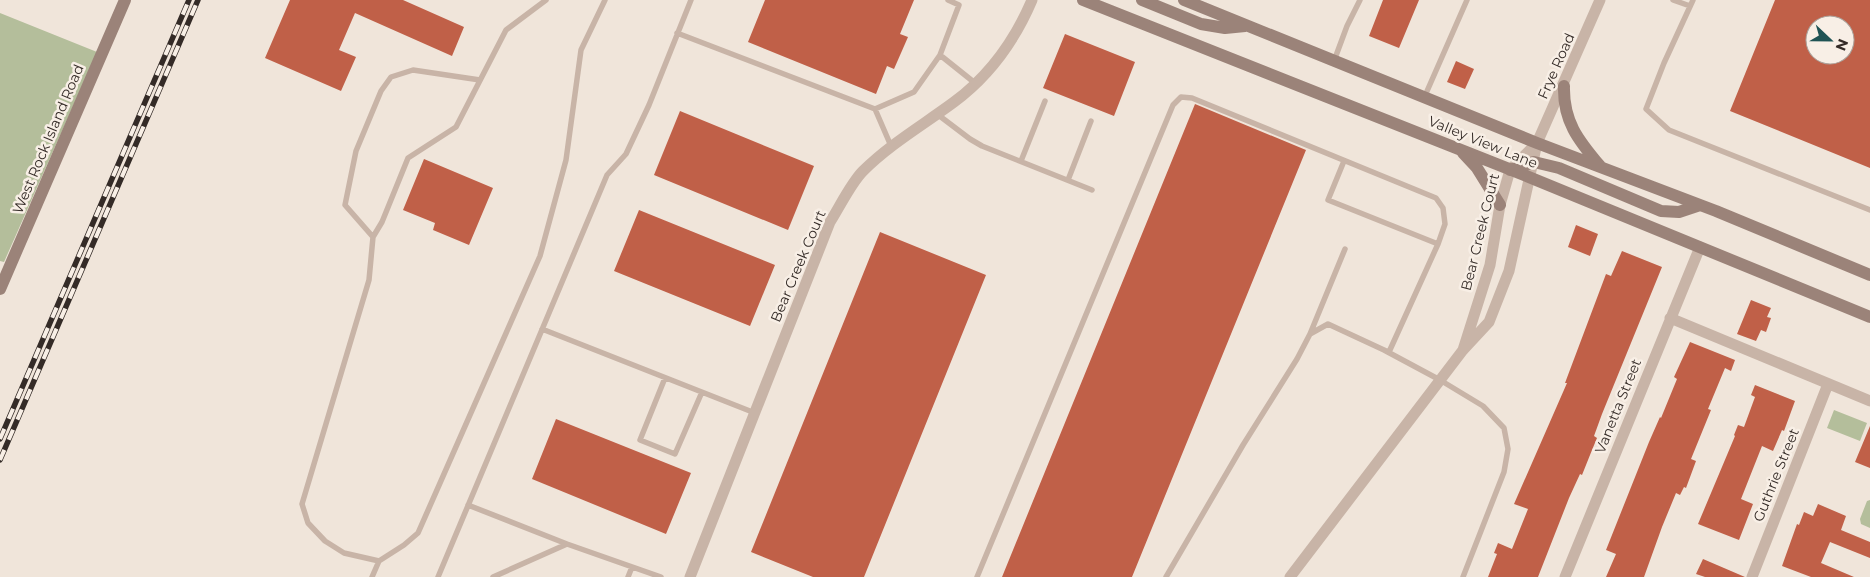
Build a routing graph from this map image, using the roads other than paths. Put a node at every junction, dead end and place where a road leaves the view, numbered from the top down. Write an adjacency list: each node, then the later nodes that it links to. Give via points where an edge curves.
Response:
1 (124, 0): 47 (main road, West Rock Island Road)
2 (546, 0): 20 (lane, via 506,30)
3 (605, 0): 62 (lane, via 582,50 566,160 540,256 418,532)
4 (691, 0): 17 (lane)
5 (948, 0): 18 (lane, via 959,5)
6 (1032, 0): 21 (street, Bear Creek Court, via 1021,25 995,64)
7 (1083, 0): 30 (main road, Valley View Lane)
8 (1142, 0): 16 (main road, via 1201,24 1225,28)
9 (1184, 0): 16 (main road, Valley View Lane)
10 (1360, 0): 19 (lane)
11 (1467, 0): 23 (lane)
12 (1600, 0): 22 (street, Frye Road)
13 (1673, 0): 15 (lane)
14 (1693, 0): 15 (lane)
15 (1690, 6): 41 (lane, via 1646,109 1669,130)
16 (1248, 26): 19 (main road, Valley View Lane)
17 (678, 33): 25 (lane); 50 (lane, via 626,154 607,175)
18 (940, 55): 21 (lane); 25 (lane, via 914,92)
19 (1334, 61): 23 (main road, Valley View Lane)
20 (480, 80): 42 (lane, via 456,127 408,158); 42 (lane, via 412,70 392,76 381,91 356,151 345,205)
21 (975, 83): 26 (street, Bear Creek Court)
22 (1564, 86): 28 (street, Frye Road); 34 (main road, via 1567,118 1582,144)
23 (1424, 98): 28 (main road, Valley View Lane)
24 (1046, 101): 31 (lane)
25 (875, 109): 29 (lane)
26 (937, 114): 29 (street, Bear Creek Court); 31 (lane, via 970,139)
27 (1091, 121): 37 (lane)
28 (1537, 143): 33 (street, Bear Creek Court); 34 (main road, Valley View Lane); 35 (street, Bear Creek Court)
29 (891, 146): 59 (street, Bear Creek Court, via 861,173 830,222)
30 (1460, 150): 35 (main road, Valley View Lane); 39 (main road, via 1477,168)
31 (1021, 161): 37 (lane)
32 (1344, 161): 43 (lane, via 1436,198 1443,208 1445,224); 43 (lane, via 1328,200); 70 (lane, via 1192,98 1181,97 1173,104)
33 (1534, 162): 35 (main road); 36 (street, Bear Creek Court); 40 (main road, via 1559,168 1661,211 1679,212)
34 (1602, 168): 40 (main road, Valley View Lane)
35 (1510, 170): 36 (main road, Valley View Lane); 39 (street, Bear Creek Court)
36 (1531, 178): 44 (main road, Valley View Lane); 52 (street, Bear Creek Court, via 1503,288 1489,322)
37 (1068, 180): 38 (lane)
38 (1092, 190)
39 (1500, 205): 52 (street, Bear Creek Court, via 1490,265)
40 (1700, 205): 46 (main road, Valley View Lane)
41 (1870, 210)
42 (373, 237): 62 (lane, via 369,280 302,504 308,523 325,541 344,553)
43 (1438, 244): 53 (lane)
44 (1700, 247): 48 (main road, Valley View Lane); 49 (street, Vanetta Street)
45 (1345, 249): 51 (lane)
46 (1870, 274)
47 (0, 290)
48 (1870, 316)
49 (1670, 318): 56 (street); 74 (street, Vanetta Street)
50 (542, 329): 54 (lane); 60 (lane)
51 (1310, 334): 53 (lane, via 1328,324); 71 (lane)
52 (1463, 350): 55 (street, Bear Creek Court)
53 (1389, 352): 55 (lane)
54 (665, 378): 57 (lane); 57 (lane, via 640,440 675,454)
55 (1440, 380): 72 (street, Bear Creek Court); 73 (lane, via 1483,406 1504,428 1508,449 1504,472)
56 (1828, 384): 58 (street); 75 (street, Guthrie Street)
57 (702, 392): 59 (lane)
58 (1866, 397)
59 (755, 413): 69 (street, Bear Creek Court)
60 (468, 504): 61 (lane); 65 (lane)
61 (567, 544): 63 (lane); 66 (lane)
62 (379, 561): 64 (lane)
63 (632, 567): 67 (lane); 68 (lane)
64 (372, 577)
65 (438, 577)
66 (494, 577)
67 (628, 577)
68 (661, 577)
69 (690, 577)
70 (977, 577)
71 (1166, 577)
72 (1290, 577)
73 (1463, 577)
74 (1565, 577)
75 (1752, 577)

